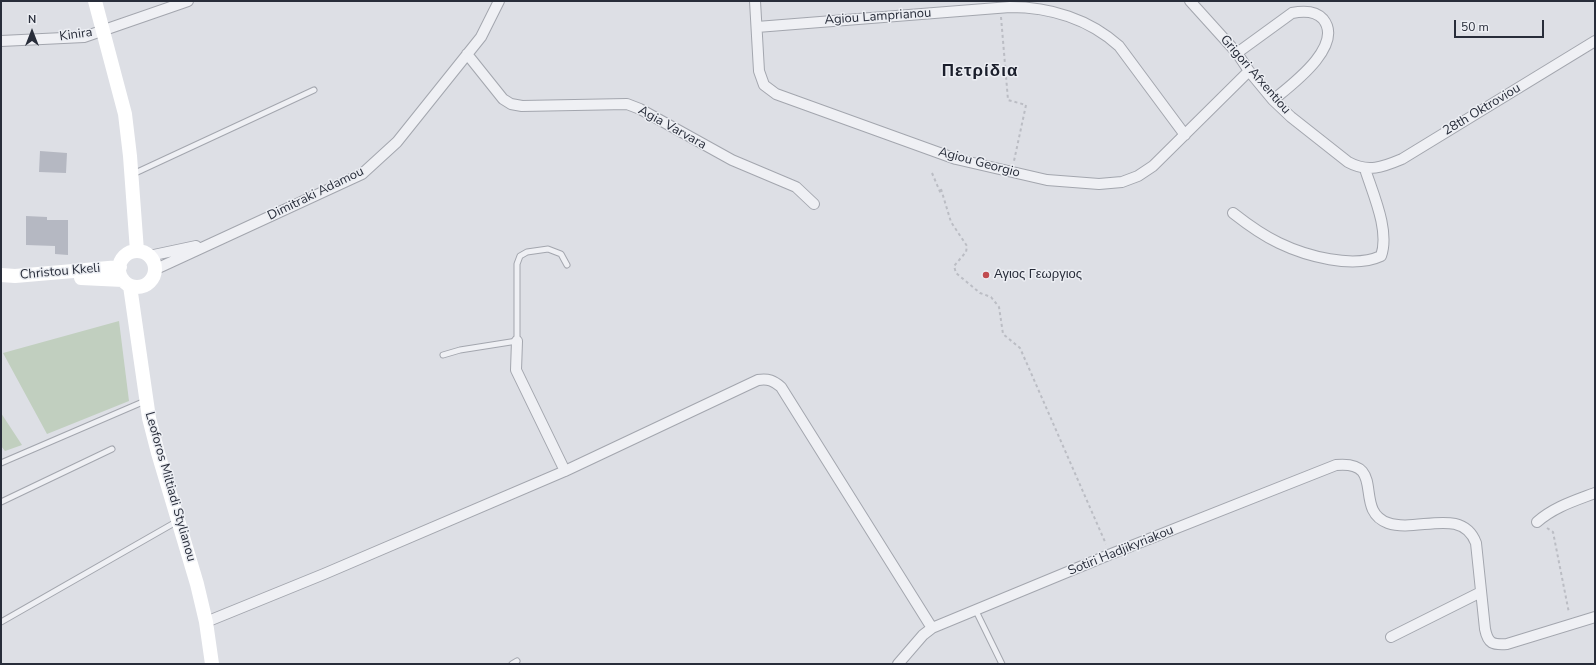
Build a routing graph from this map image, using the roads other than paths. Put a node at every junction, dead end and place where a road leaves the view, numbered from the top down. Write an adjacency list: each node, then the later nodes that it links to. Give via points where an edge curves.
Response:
1 (95, 1): 7 (main road)
2 (188, 1): 7 (street, Kinira)
3 (499, 1): 11 (street, Dimitraki Adamou, via 481,37)
4 (755, 1): 6 (street, Agiou Georgio)
5 (1190, 1): 10 (street, Grigori Afxentiou)
6 (757, 27): 15 (street, Agiou Lamprianou, via 1000,8 1028,7 1048,10 1091,26 1119,46); 15 (street, Agiou Georgio, via 761,78 764,85 776,94 956,159 1047,180 1099,184 1122,182 1138,176 1153,166)
7 (103, 31): 8 (street, Kinira, via 84,37); 17 (main road, via 125,114)
8 (1, 41)
9 (1595, 41): 16 (street, 28th Oktroviou, via 1402,159)
10 (1237, 53): 12 (street, Grigori Afxentiou); 14 (street, via 1292,13 1313,12 1323,19 1328,36 1323,50 1307,72)
11 (467, 54): 18 (street, Agia Varvara, via 503,99 511,104 627,104 732,160 796,187); 20 (street, Dimitraki Adamou, via 397,142 362,174)
12 (1249, 71): 14 (street, Grigori Afxentiou); 15 (street, Agiou Georgio)
13 (314, 90): 17 (lane)
14 (1273, 100): 16 (street, Grigori Afxentiou, via 1340,156 1358,168)
15 (1185, 136)
16 (1365, 169): 19 (street, via 1384,237 1384,249 1381,256 1375,259 1334,260 1304,253 1279,243)
17 (131, 178): 21 (main road)
18 (814, 204)
19 (1233, 213)
20 (214, 242): 21 (street); 24 (street, Dimitraki Adamou)
21 (139, 254): 24 (main road, via 124,257); 24 (main road, via 154,262)
22 (567, 265): 25 (lane, via 561,254 548,249 527,252 520,256 517,264)
23 (8, 276): 24 (main road)
24 (136, 279): 27 (main road, Leoforos Miltiadi Stylianou, via 140,355)
25 (516, 341): 26 (lane); 30 (street, via 516,370)
26 (443, 355)
27 (146, 400): 29 (lane); 33 (main road, Leoforos Miltiadi Stylianou, via 158,453)
28 (112, 449): 32 (lane)
29 (1, 463)
30 (565, 471): 39 (street); 40 (street, via 758,380 776,382 782,387)
31 (1595, 493): 34 (street, via 1563,504)
32 (1, 502)
33 (179, 521): 38 (lane); 39 (main road, Leoforos Miltiadi Stylianou)
34 (1537, 522)
35 (1481, 592): 36 (street, Sotiri Hadjikyriakou, via 1476,543 1467,529 1460,524 1450,523 1401,525 1383,521 1372,508 1363,473 1357,467 1347,464 1336,465 1111,554); 37 (street, via 1487,637 1490,642 1498,644 1507,644); 41 (street)
36 (976, 611): 40 (street, Sotiri Hadjikyriakou); 44 (lane)
37 (1595, 617)
38 (1, 622)
39 (206, 622): 42 (main road, Leoforos Miltiadi Stylianou)
40 (932, 628): 43 (street, Sotiri Hadjikyriakou)
41 (1391, 637)
42 (212, 664)
43 (898, 664)
44 (1002, 664)

